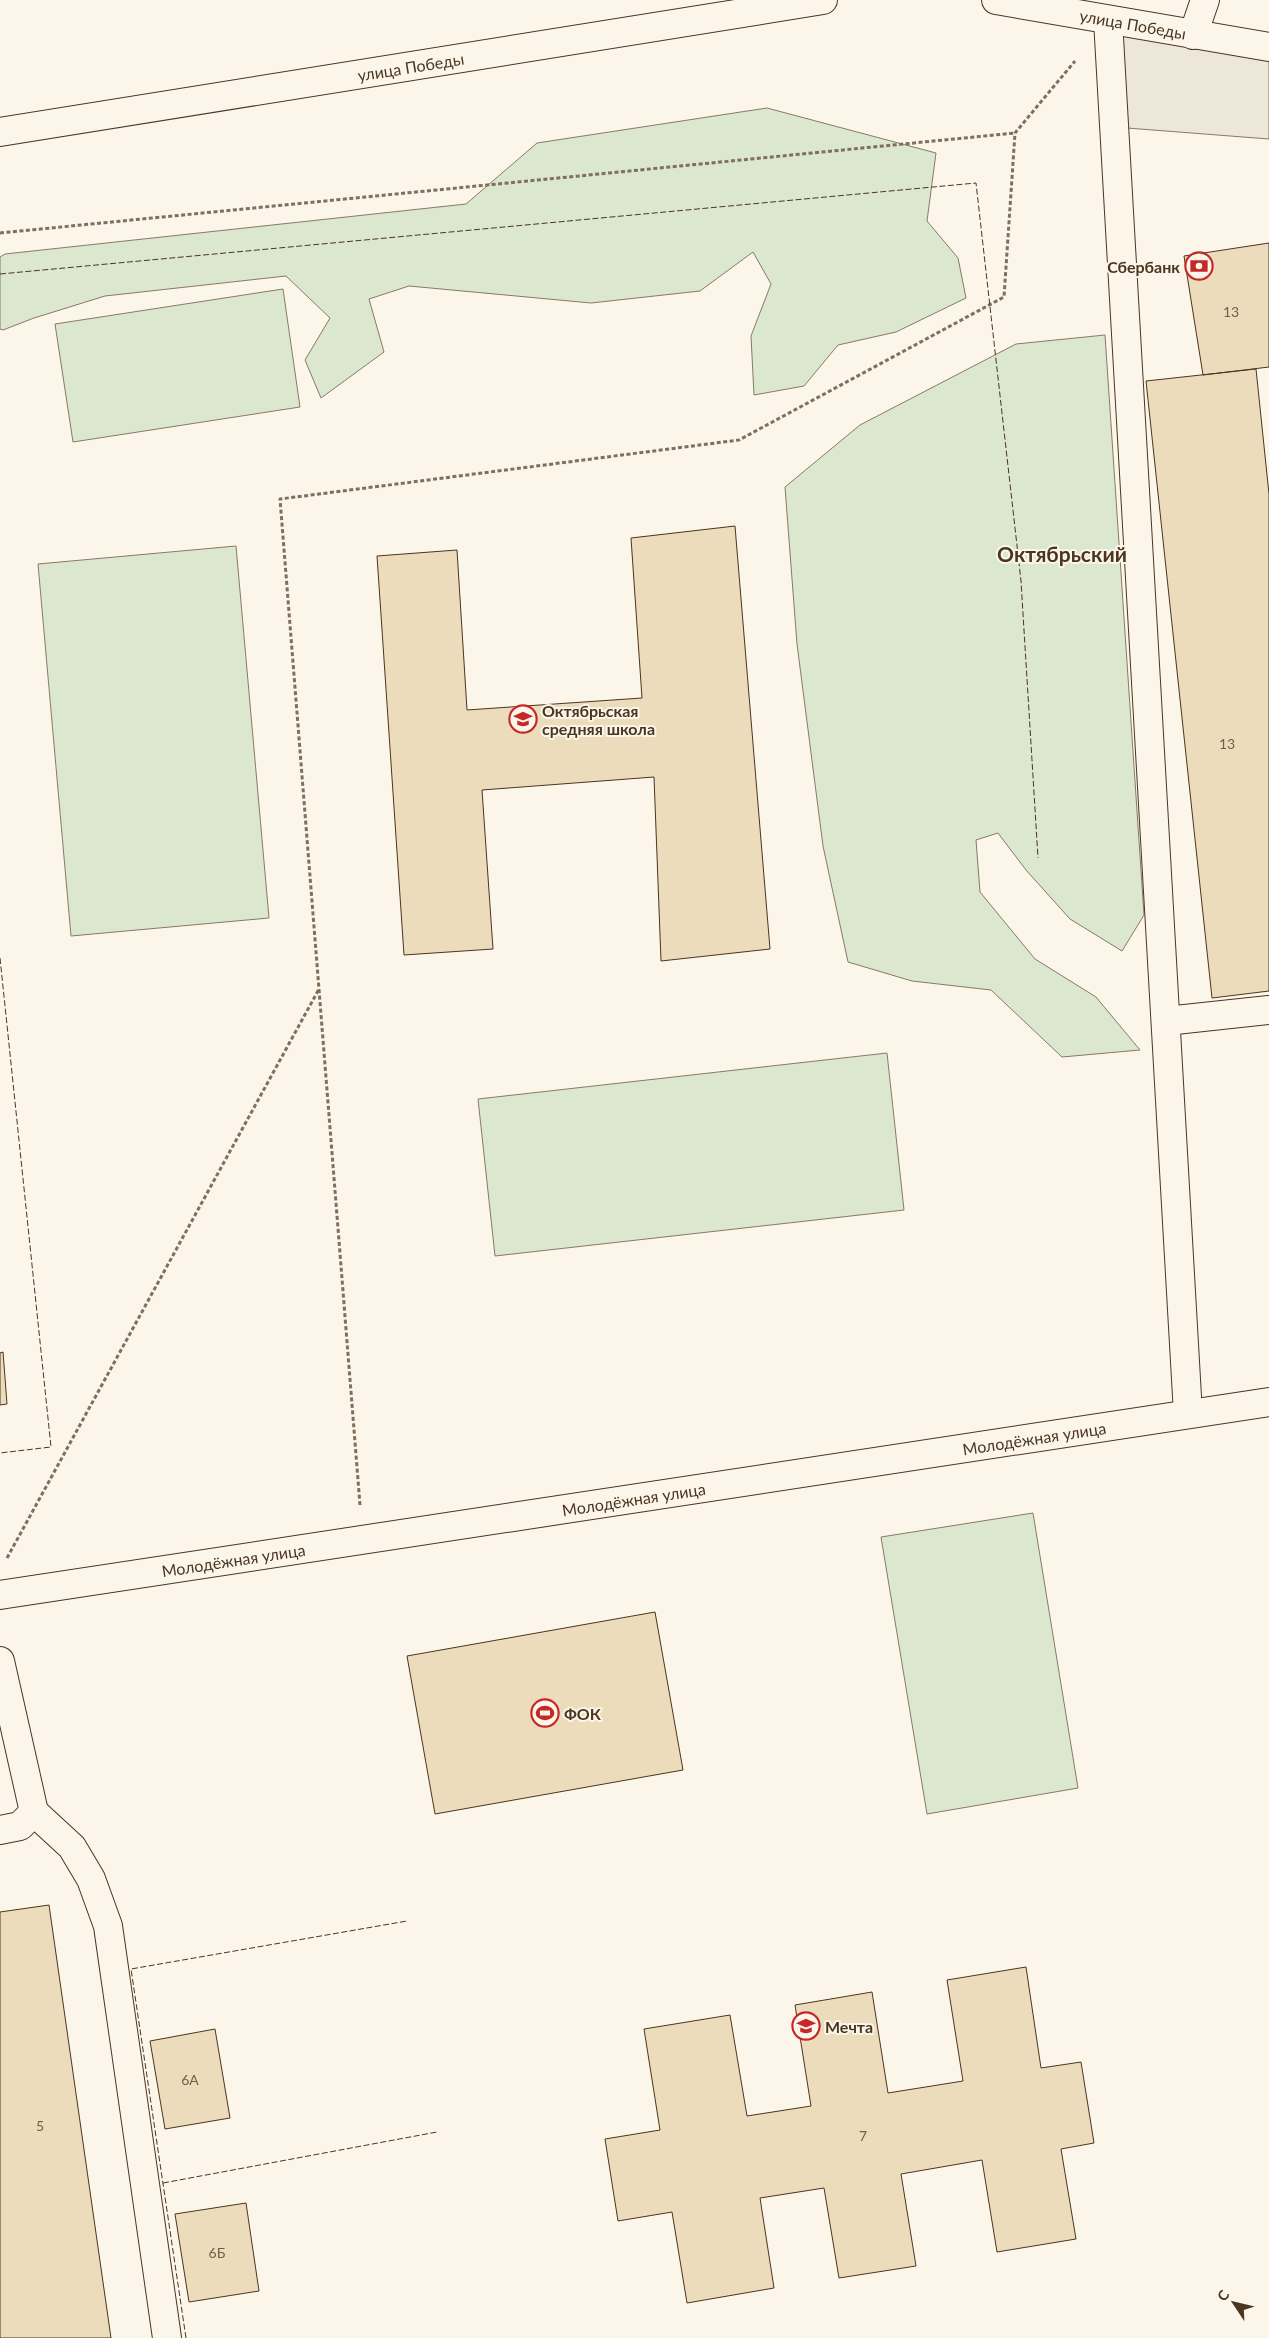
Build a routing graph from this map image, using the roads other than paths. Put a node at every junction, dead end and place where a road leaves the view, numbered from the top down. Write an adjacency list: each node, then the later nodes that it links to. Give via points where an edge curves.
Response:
1 (823, 0): 7 (street, улица Победы)
2 (1205, 0): 5 (street)
3 (1013, 1): 4 (street, улица Победы)
4 (1108, 20): 5 (street, улица Победы); 9 (street)
5 (1193, 36): 6 (street, улица Победы)
6 (1269, 48)
7 (0, 132)
8 (1269, 1010): 9 (street)
9 (1166, 1021): 11 (street)
10 (1269, 1402): 11 (street, Молодёжная улица)
11 (1188, 1414): 12 (street, Молодёжная улица)
12 (0, 1595)
13 (0, 1661): 14 (street)
14 (34, 1812): 15 (street, via 20,1826); 16 (street, via 72,1847 91,1879 108,1926)
15 (0, 1830)
16 (167, 2338)

